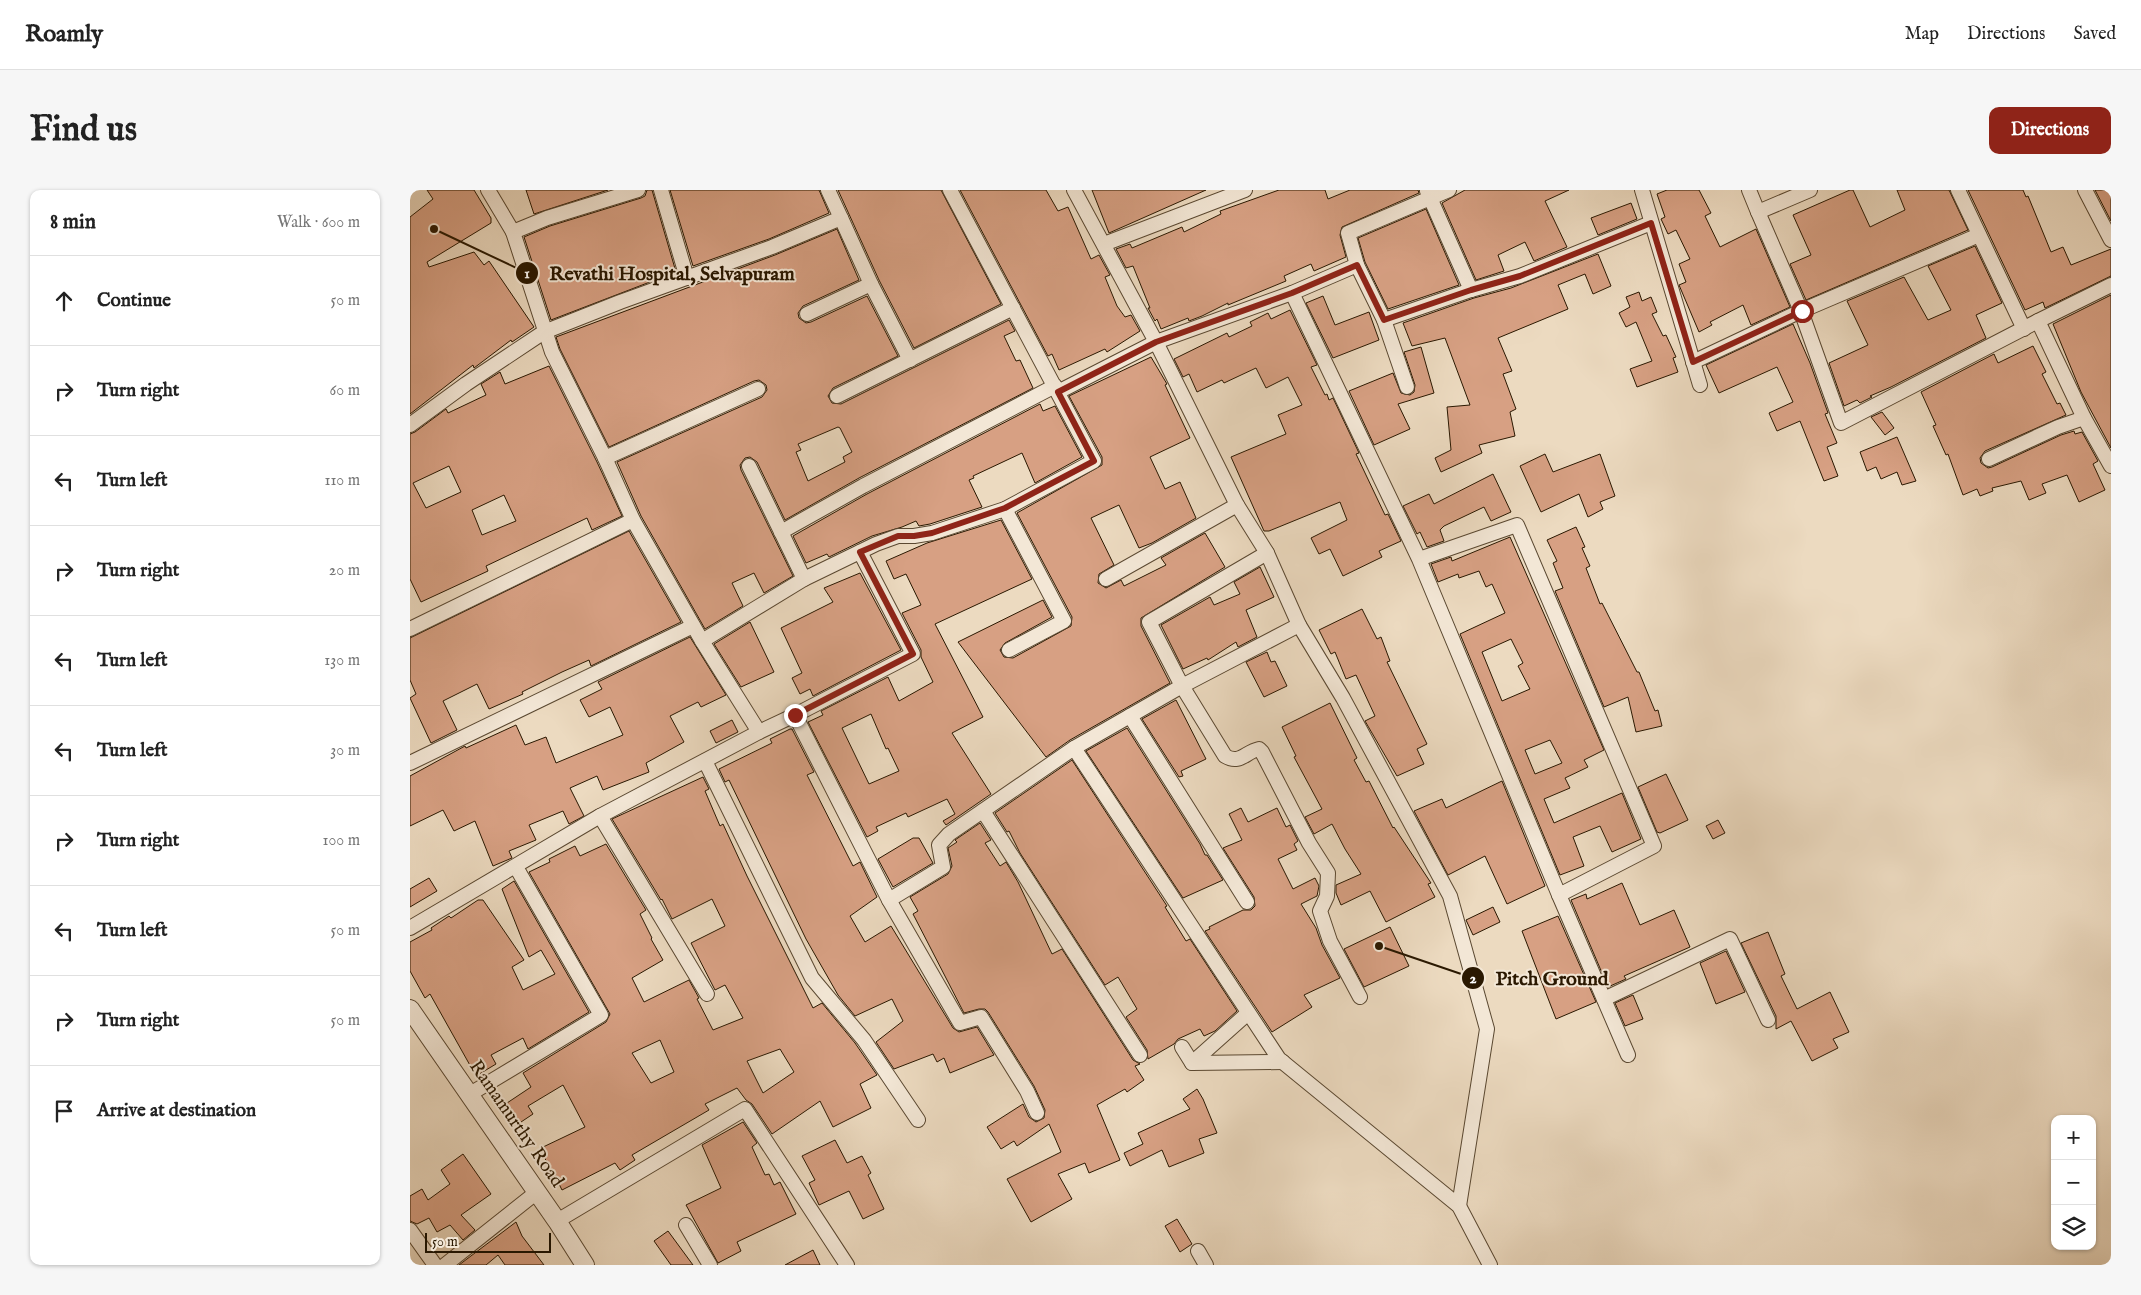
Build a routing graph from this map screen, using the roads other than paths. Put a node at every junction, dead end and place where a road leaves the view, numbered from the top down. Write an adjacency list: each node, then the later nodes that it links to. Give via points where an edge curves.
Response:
1 (488, 190): 18 (street)
2 (638, 190): 18 (street)
3 (661, 190): 23 (street)
4 (828, 190): 16 (street)
5 (950, 190): 28 (street)
6 (1074, 190): 21 (street)
7 (1245, 190): 21 (street)
8 (1449, 190): 14 (street)
9 (1642, 190): 17 (street)
10 (1749, 190): 15 (street)
11 (1810, 190): 15 (street)
12 (1958, 190): 19 (street)
13 (2085, 190): 20 (street)
14 (1429, 194): 22 (street, via 1348,233); 26 (street)
15 (1758, 212): 29 (street)
16 (841, 218): 23 (street); 24 (street)
17 (1651, 223): 26 (street, via 1520,276); 37 (street)
18 (512, 232): 34 (street)
19 (1979, 235): 29 (street); 33 (street)
20 (2111, 240)
21 (1104, 244): 35 (street)
22 (1357, 265): 27 (street); 31 (street)
23 (687, 278): 34 (street)
24 (871, 284): 30 (street); 36 (street)
25 (2111, 285): 32 (street)
26 (1471, 290): 31 (street)
27 (1292, 293): 35 (street); 55 (street)
28 (1013, 308): 36 (street); 41 (street)
29 (1802, 311): 33 (street, via 1842,423); 37 (street)
30 (807, 314)
31 (1384, 320): 39 (street)
32 (2038, 321): 33 (street); 43 (street)
33 (2024, 329)
34 (544, 332): 44 (street); 45 (street)
35 (1156, 342): 41 (street); 49 (street)
36 (910, 360): 42 (street)
37 (1693, 362): 38 (street)
38 (1700, 384)
39 (1406, 387)
40 (758, 389): 45 (street)
41 (1056, 389): 50 (street, via 1094,461); 52 (street, via 863,486)
42 (837, 396)
43 (2084, 418): 46 (street); 48 (street)
44 (410, 425)
45 (605, 458): 51 (street)
46 (1989, 459)
47 (749, 466): 52 (street)
48 (2111, 466)
49 (1237, 505): 54 (street); 57 (street)
50 (1005, 508): 53 (street, via 932,533 898,536); 62 (street, via 1064,621)
51 (633, 520): 59 (street); 60 (street)
52 (781, 532): 56 (street)
53 (860, 552): 56 (street); 64 (street, via 913,654)
54 (1268, 553): 58 (street); 63 (street, via 1149,622)
55 (1419, 559): 73 (street); 73 (street, via 1517,525 1654,846)
56 (804, 579): 61 (street)
57 (1106, 579)
58 (1299, 625): 63 (street); 92 (street, via 1343,698 1450,896 1487,1029)
59 (693, 626): 61 (street); 69 (street)
60 (410, 629)
61 (702, 641): 66 (street)
62 (1009, 650)
63 (1182, 686): 65 (street); 78 (street, via 1225,756 1238,760 1254,750 1262,752 1309,844 1328,873 1328,896 1320,911 1330,941)
64 (795, 715): 66 (street); 74 (street)
65 (1130, 716): 67 (street); 75 (street)
66 (759, 732): 68 (street)
67 (1074, 748): 70 (street); 81 (street)
68 (705, 761): 71 (street); 90 (street, via 812,978 864,1040)
69 (410, 763)
70 (983, 810): 74 (street, via 939,845 943,867); 84 (street)
71 (600, 816): 72 (street); 77 (street)
72 (516, 867): 76 (street); 88 (street, via 601,1014)
73 (1559, 895): 79 (street)
74 (889, 900): 89 (street, via 960,1023 982,1017)
75 (1247, 902)
76 (410, 928)
77 (707, 994)
78 (1360, 997)
79 (1604, 999): 82 (street, via 1730,939); 85 (street)
80 (410, 1009): 88 (street, Ramamurthy Road)
81 (1248, 1013): 86 (street); 87 (street)
82 (1768, 1020)
83 (1182, 1047): 86 (street)
84 (1140, 1055)
85 (1628, 1055)
86 (1192, 1062): 87 (street)
87 (1282, 1062): 92 (street)
88 (470, 1094): 91 (street, Ramamurthy Road)
89 (1037, 1113)
90 (918, 1120)
91 (537, 1192): 93 (street, Ramamurthy Road); 98 (street)
92 (1459, 1206): 103 (street)
93 (557, 1221): 99 (street, Ramamurthy Road); 101 (street, via 745,1109)
94 (686, 1225): 100 (street)
95 (410, 1230): 97 (street)
96 (1198, 1251): 102 (street)
97 (435, 1265)
98 (445, 1265)
99 (585, 1265)
100 (710, 1265)
101 (847, 1265)
102 (1206, 1265)
103 (1490, 1265)

